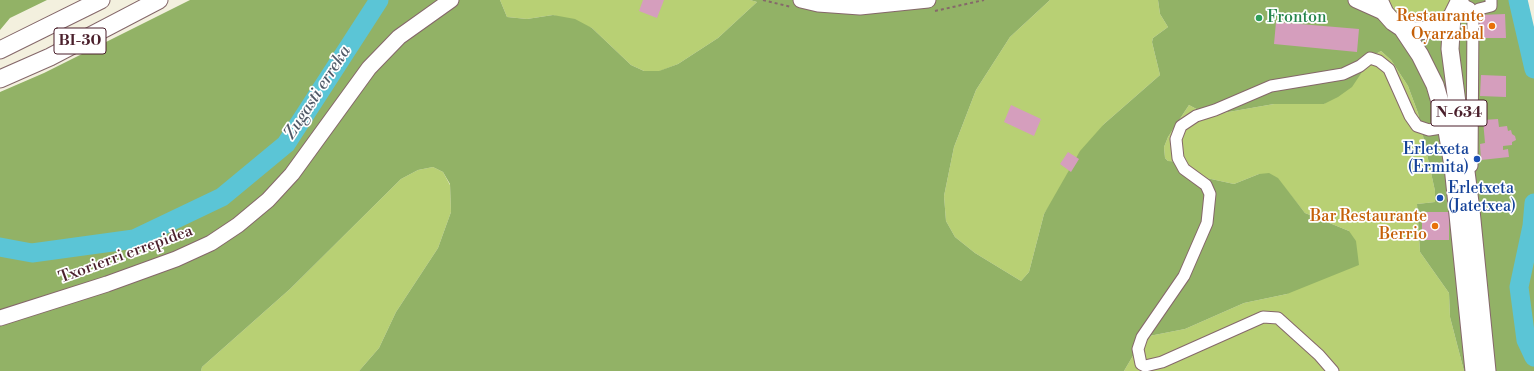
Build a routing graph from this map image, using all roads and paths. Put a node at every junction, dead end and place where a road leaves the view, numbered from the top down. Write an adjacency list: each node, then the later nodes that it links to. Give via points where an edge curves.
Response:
1 (101, 0): 12 (highway, BI-30)
2 (159, 0): 13 (highway, BI-30)
3 (451, 0): 16 (main road, Txorierri errepidea, via 399,37 369,68 292,174 268,200 238,225 210,243 176,259)
4 (800, 0): 5 (main road, via 860,7)
5 (928, 0)
6 (1356, 0): 9 (main road)
7 (1491, 0): 10 (lane, via 1491,6 1479,9)
8 (1457, 6): 10 (lane, via 1470,8); 11 (highway, via 1442,25 1416,31); 15 (highway, N-634, via 1450,49)
9 (1382, 7): 11 (highway, N-634)
10 (1473, 15): 15 (lane)
11 (1402, 28): 14 (highway, N-634, via 1420,55 1435,85)
12 (0, 50)
13 (0, 79)
14 (1447, 127): 17 (lane, via 1429,130 1417,126 1389,69 1370,58 1343,74 1271,86 1196,116 1181,126 1176,139 1178,158 1184,169 1206,185 1210,194 1207,223 1184,276 1142,337 1138,349 1141,364 1145,366 1162,362 1263,317 1278,318); 18 (highway, N-634)
15 (1471, 210): 19 (highway, N-634)
16 (0, 318)
17 (1333, 371)
18 (1474, 371)
19 (1487, 371)

